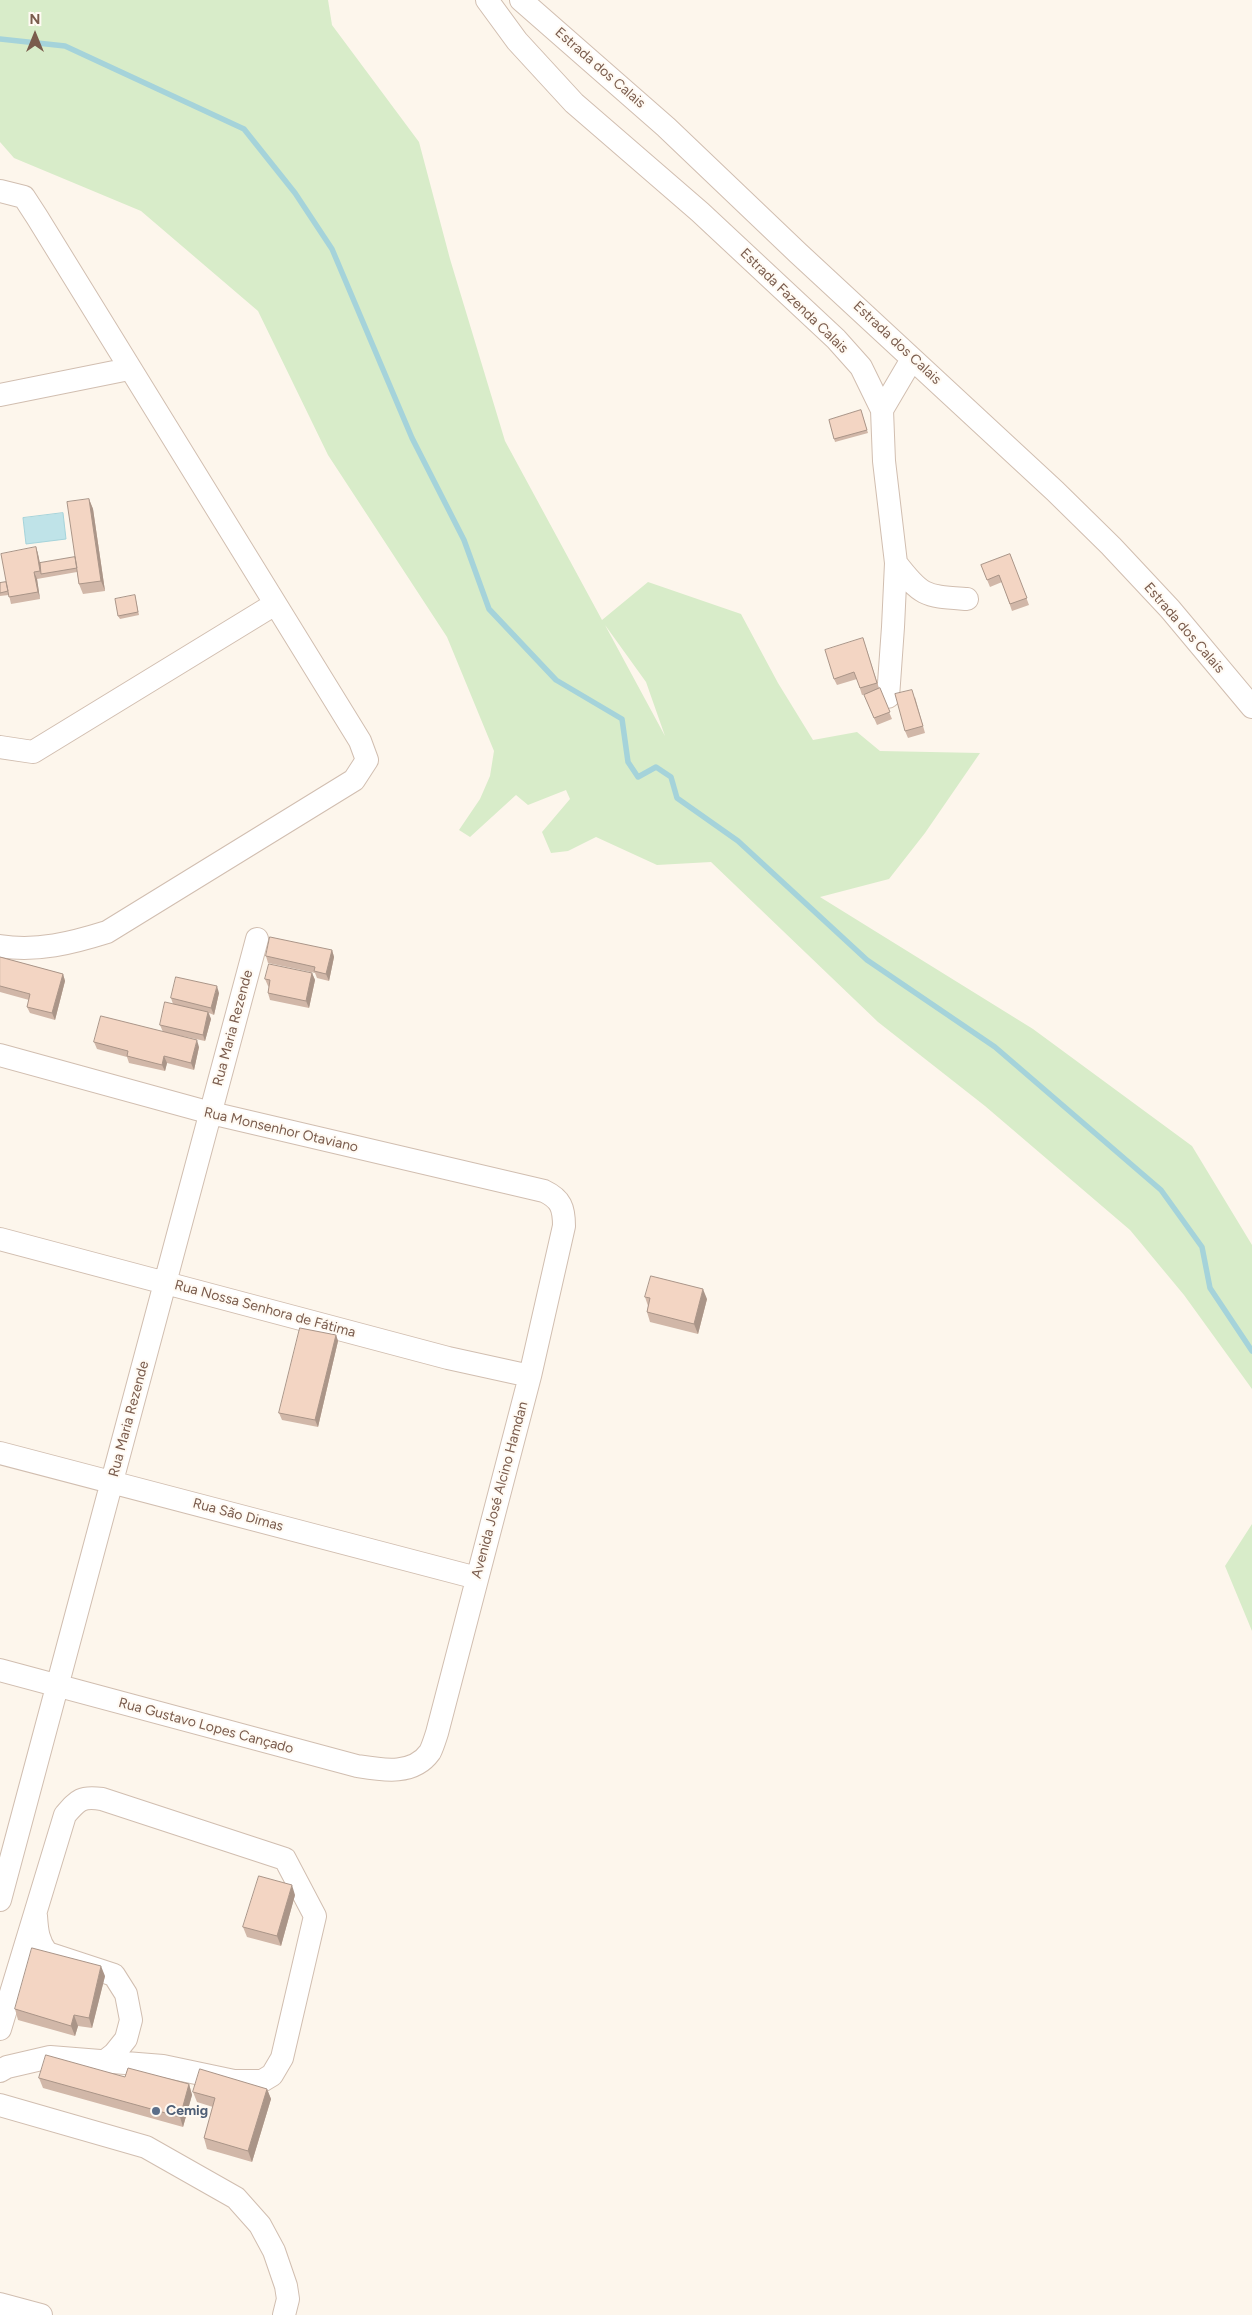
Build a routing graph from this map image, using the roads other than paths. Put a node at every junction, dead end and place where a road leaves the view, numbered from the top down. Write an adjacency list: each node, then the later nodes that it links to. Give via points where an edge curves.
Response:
1 (488, 0): 7 (street, Estrada Fazenda Calais, via 517,41 574,103 700,212 836,339 861,366)
2 (521, 0): 4 (street, Estrada dos Calais, via 666,127)
3 (0, 191): 5 (street, via 24,197)
4 (912, 359): 7 (street); 12 (street, Estrada dos Calais, via 1111,546 1170,609)
5 (129, 369): 6 (street); 10 (street)
6 (0, 395)
7 (882, 410): 8 (street, Estrada Fazenda Calais, via 884,461)
8 (896, 563): 9 (street, via 922,593); 11 (street, Estrada Fazenda Calais)
9 (966, 598)
10 (275, 604): 13 (street, via 33,752); 15 (street, via 360,741 367,760 354,780 107,932 73,943 38,948)
11 (888, 697)
12 (1252, 707)
13 (0, 747)
14 (257, 939): 17 (street, Rua Maria Rezende)
15 (0, 946)
16 (0, 1055): 17 (street, Rua Monsenhor Otaviano)
17 (211, 1113): 18 (street, Rua Monsenhor Otaviano, via 544,1192); 20 (street, Rua Maria Rezende)
18 (561, 1204): 21 (street, Avenida José Alcino Hamdan, via 564,1226)
19 (0, 1239): 20 (street, Rua Nossa Senhora de Fátima)
20 (166, 1282): 21 (street, Rua Nossa Senhora de Fátima, via 448,1358); 23 (street, Rua Maria Rezende)
21 (530, 1376): 24 (street, Avenida José Alcino Hamdan)
22 (0, 1453): 23 (street, Rua São Dimas)
23 (112, 1482): 24 (street, Rua São Dimas); 26 (street, Rua Maria Rezende)
24 (477, 1578): 27 (street, Avenida José Alcino Hamdan, via 437,1733 429,1752)
25 (0, 1670): 26 (street, Rua Gustavo Lopes Cançado)
26 (57, 1686): 27 (street, Rua Gustavo Lopes Cançado, via 357,1766 386,1771); 28 (street, Rua Maria Rezende)
27 (413, 1767)
28 (2, 1888)
29 (35, 1913): 30 (street); 31 (street, via 37,1933 47,1953 114,1975 126,1994 131,2020 126,2039); 31 (street, via 65,1815 76,1802 88,1797 285,1859 315,1916 282,2058 272,2075 262,2080 234,2081 163,2066)
30 (0, 2029)
31 (104, 2061): 32 (street, via 50,2057 7,2066)
32 (0, 2071)
33 (0, 2105): 36 (street, via 146,2147 236,2198 260,2225 274,2251 288,2300)
34 (0, 2304): 35 (street)
35 (41, 2315)
36 (284, 2315)

